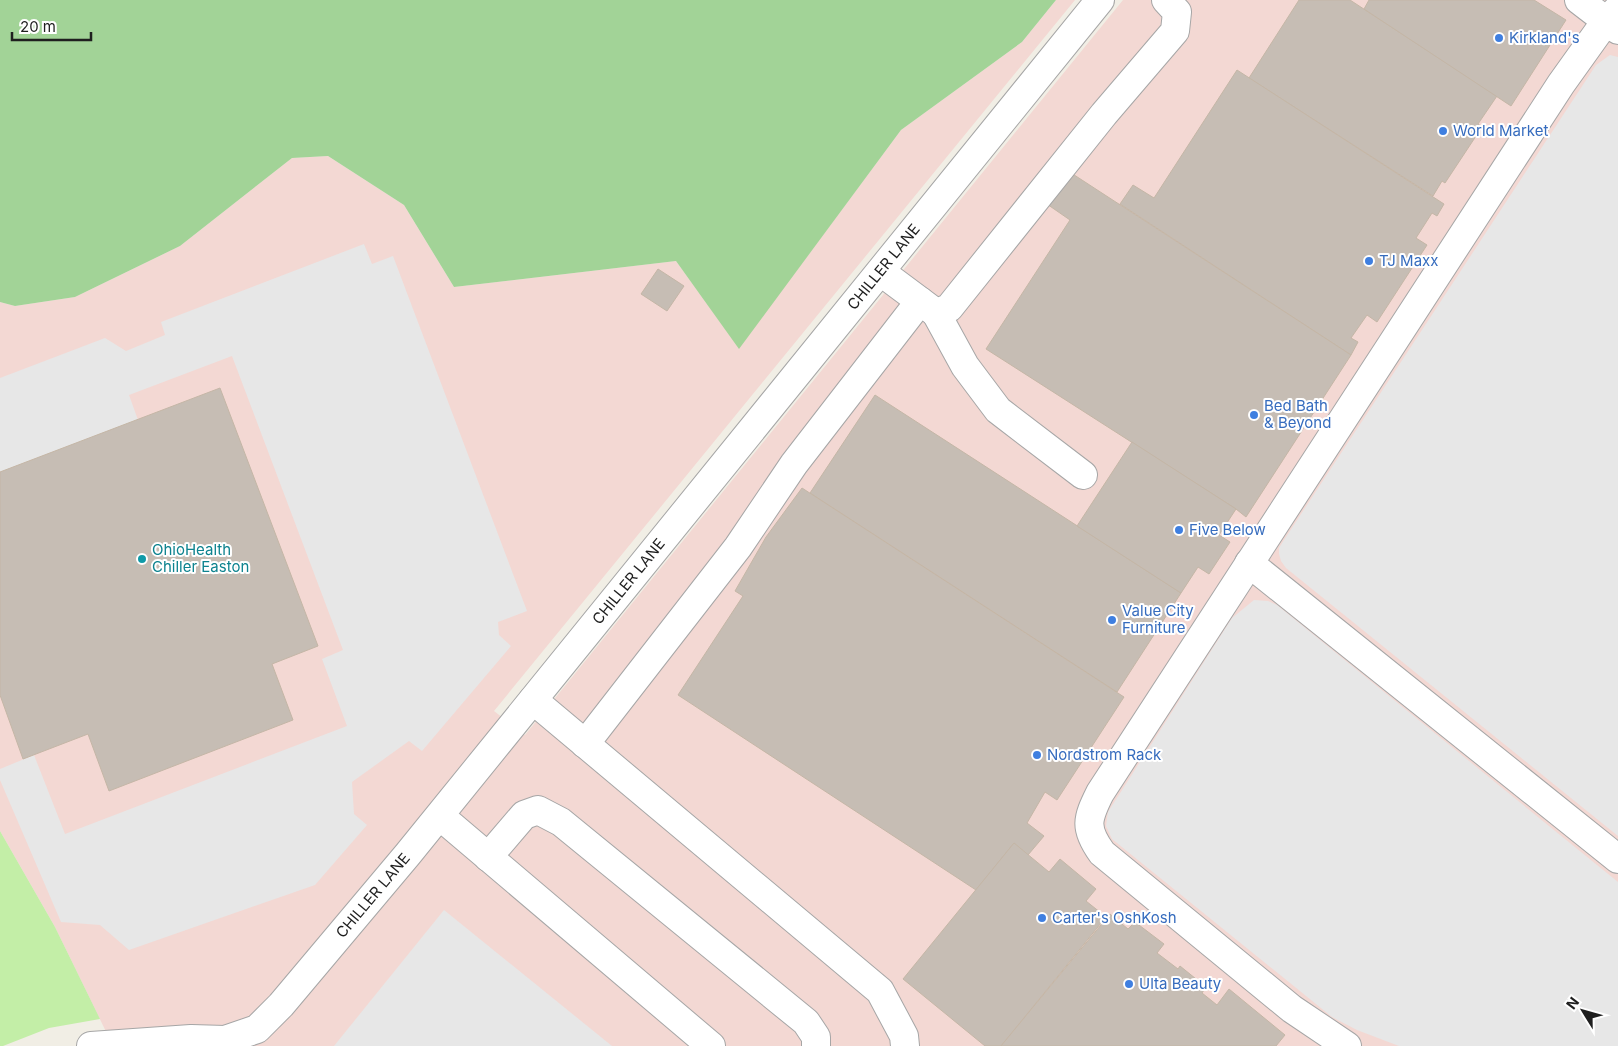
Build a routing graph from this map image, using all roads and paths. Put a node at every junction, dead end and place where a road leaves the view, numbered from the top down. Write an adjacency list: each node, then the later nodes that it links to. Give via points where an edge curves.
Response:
1 (1100, 0): 5 (street, CHILLER LANE)
2 (1579, 0): 4 (street)
3 (1179, 4): 6 (street, via 1176,30 1104,114 949,308)
4 (1614, 20): 8 (street, via 1561,84)
5 (881, 272): 6 (street); 9 (street, CHILLER LANE)
6 (928, 307): 7 (street, via 965,366 998,410); 10 (street, via 794,464 738,547)
7 (1083, 475)
8 (1249, 563): 13 (street); 19 (street, via 1100,793 1091,810 1090,837 1102,853 1124,872 1292,1009)
9 (533, 700): 10 (street); 11 (street, CHILLER LANE)
10 (585, 744): 18 (street, via 880,991 904,1036)
11 (440, 816): 12 (street); 14 (street, CHILLER LANE, via 281,1006 257,1029 225,1040 191,1039)
12 (488, 857): 16 (street); 17 (street, via 524,815 538,810 561,822 806,1022 816,1037)
13 (1618, 859)
14 (169, 1043): 15 (street, CHILLER LANE)
15 (91, 1046)
16 (711, 1046)
17 (816, 1046)
18 (905, 1046)
19 (1347, 1046)

